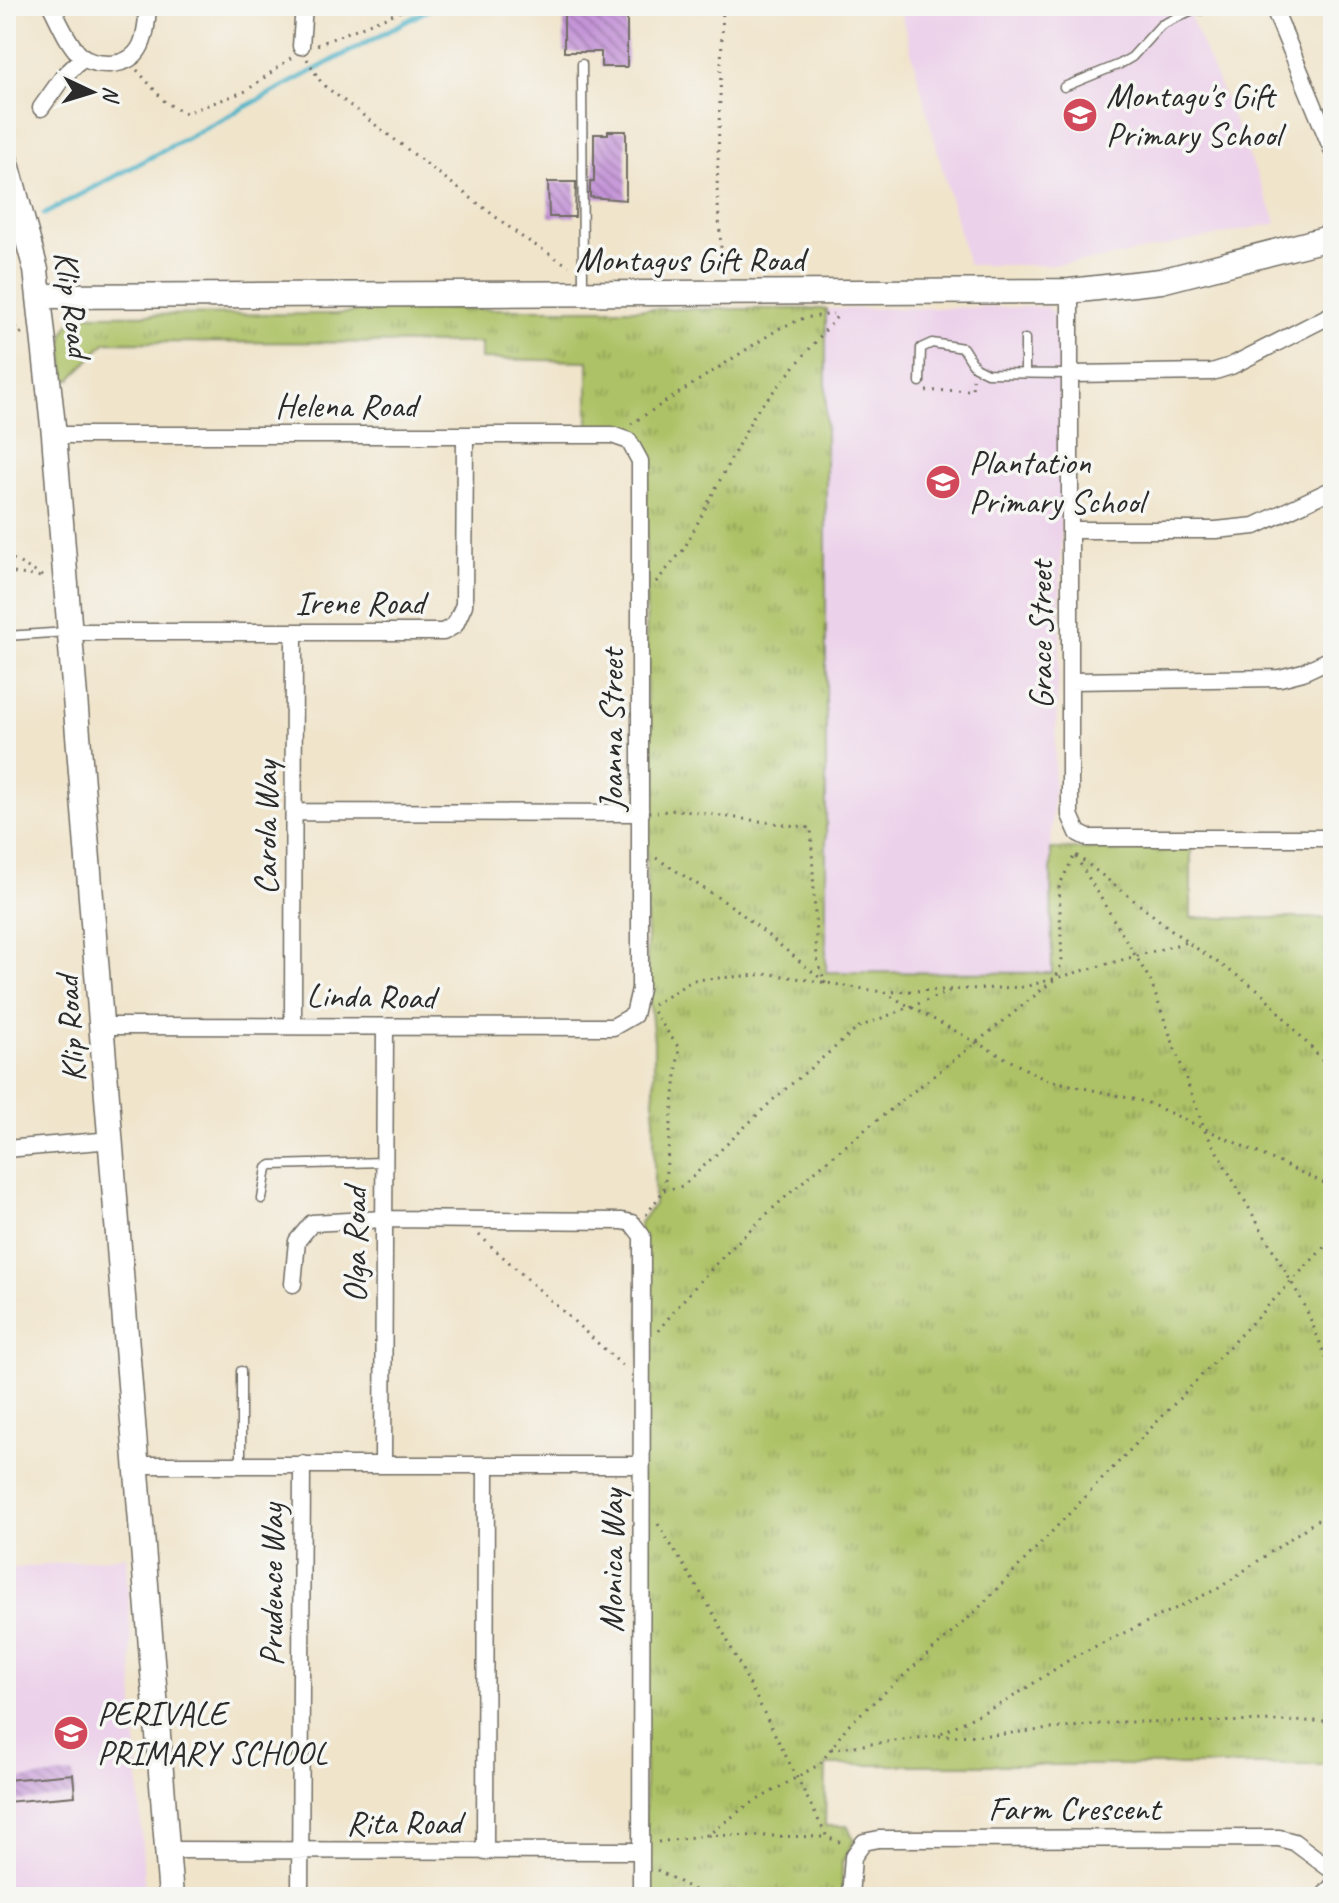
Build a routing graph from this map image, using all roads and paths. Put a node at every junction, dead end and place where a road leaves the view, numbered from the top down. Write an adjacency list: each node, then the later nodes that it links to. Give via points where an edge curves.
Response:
1 (51, 6): 9 (street)
2 (148, 6): 10 (street, via 146,34)
3 (304, 6): 8 (street)
4 (413, 6): 8 (path)
5 (723, 6): 17 (path, via 717,189 721,248)
6 (1201, 6): 12 (lane, via 1161,25 1132,57)
7 (1273, 6): 14 (street)
8 (304, 52): 10 (path, via 246,91 186,113 166,103); 18 (path, via 322,84)
9 (84, 57): 10 (street, via 98,63); 13 (street)
10 (129, 61)
11 (582, 64): 18 (lane)
12 (1064, 87)
13 (41, 108)
14 (1333, 152)
15 (6, 160): 20 (street, Klip Road)
16 (1333, 237): 19 (street, Montagus Gift Road, via 1161,281)
17 (740, 274)
18 (583, 284): 19 (street, Montagus Gift Road); 20 (street, Montagus Gift Road)
19 (1070, 291): 31 (street, Grace Street)
20 (40, 296): 33 (street, Klip Road)
21 (845, 307): 22 (path)
22 (841, 313): 35 (path, via 780,328); 41 (path, via 755,413 684,549)
23 (1333, 314): 31 (street, via 1212,372)
24 (6, 321): 26 (path, via 16,321)
25 (27, 332): 26 (path)
26 (17, 333): 28 (path)
27 (1025, 339): 30 (lane)
28 (6, 341)
29 (975, 367): 30 (lane, via 987,373); 32 (path, via 972,390 924,391); 32 (lane, via 963,348 932,343 921,348)
30 (1025, 372): 31 (lane)
31 (1070, 374): 38 (street, Grace Street)
32 (920, 382)
33 (54, 435): 34 (street, Helena Road); 42 (street, Klip Road)
34 (465, 435): 35 (street, Helena Road); 43 (street, Irene Road, via 464,605 455,625 430,634)
35 (612, 435): 36 (street, Helena Road)
36 (634, 446): 41 (street, Joanna Street, via 640,461)
37 (1333, 489): 38 (street, via 1269,521 1238,529)
38 (1071, 530): 46 (street, Grace Street)
39 (6, 555): 40 (path, via 47,577)
40 (6, 572)
41 (640, 602): 48 (street, Joanna Street)
42 (72, 632): 43 (street, Irene Road); 44 (lane); 62 (street, Klip Road)
43 (294, 632): 47 (street, Carola Way)
44 (6, 636)
45 (1333, 658): 46 (street, via 1280,678)
46 (1070, 681): 49 (street, Grace Street, via 1070,815)
47 (296, 812): 48 (street); 61 (street, Carola Way)
48 (641, 813): 51 (street, Joanna Street); 56 (path, via 677,810 811,828 817,959)
49 (1078, 833): 50 (street, via 1102,839); 52 (path)
50 (1333, 838)
51 (641, 849): 56 (path, via 736,909); 60 (street, Joanna Street, via 640,989)
52 (1075, 854): 53 (path); 54 (path); 55 (path, via 1059,886 1062,961)
53 (1187, 942): 54 (path); 65 (path, via 1260,991)
54 (1136, 957): 55 (path); 66 (path, via 1150,980)
55 (1056, 978): 57 (path, via 1024,987); 64 (path)
56 (825, 982): 58 (path); 71 (path, via 771,974 693,980 650,1006 679,1048)
57 (953, 990): 58 (path); 59 (path)
58 (883, 992): 59 (path)
59 (907, 1005): 64 (path); 71 (path, via 859,1027 683,1186)
60 (634, 1015): 63 (street, Linda Road, via 613,1027)
61 (293, 1025): 62 (street, Linda Road); 63 (street, Linda Road)
62 (104, 1026): 67 (street, Klip Road)
63 (385, 1027): 69 (street, Olga Road)
64 (975, 1043): 66 (path, via 1044,1079 1146,1102); 79 (path, via 755,1221)
65 (1333, 1072)
66 (1205, 1131): 70 (path); 77 (path)
67 (112, 1140): 68 (street); 86 (street, Klip Road)
68 (6, 1149)
69 (384, 1162): 72 (lane, via 272,1165); 73 (street, Olga Road)
70 (1333, 1187)
71 (664, 1190): 75 (path)
72 (262, 1199)
73 (384, 1219): 74 (street); 78 (street, via 312,1223 297,1241); 85 (street, Olga Road)
74 (468, 1220): 75 (street, via 622,1221); 81 (path, via 469,1227 629,1371)
75 (637, 1228): 79 (street, Monica Way, via 642,1236)
76 (1333, 1238): 77 (path)
77 (1290, 1280): 82 (path); 93 (path, via 973,1614 848,1725)
78 (293, 1284)
79 (641, 1353): 81 (street, Monica Way)
80 (241, 1371): 83 (lane)
81 (641, 1371): 88 (street, Monica Way)
82 (1333, 1375)
83 (241, 1464): 84 (street); 86 (street)
84 (302, 1464): 85 (street); 99 (street, Prudence Way)
85 (383, 1464): 87 (street)
86 (138, 1465): 98 (street, Klip Road)
87 (486, 1465): 88 (street); 101 (street)
88 (640, 1465): 100 (street, Monica Way)
89 (1333, 1509): 92 (path, via 1219,1588 1075,1656 1008,1700)
90 (657, 1524): 94 (path, via 715,1616)
91 (1333, 1721): 92 (path, via 1120,1722)
92 (935, 1736): 93 (path)
93 (829, 1749): 94 (path, via 820,1764)
94 (797, 1780): 95 (path, via 745,1807); 96 (path)
95 (708, 1835): 96 (path); 100 (path, via 650,1843)
96 (827, 1837): 97 (path)
97 (857, 1849): 102 (street, Farm Crescent, via 879,1839 1279,1838 1294,1842); 108 (street)
98 (168, 1850): 99 (street, Rita Road); 104 (street, Klip Road)
99 (300, 1851): 101 (street, Rita Road); 105 (street, Prudence Way)
100 (640, 1851): 101 (street, Rita Road); 106 (street, Monica Way); 107 (path, via 648,1865)
101 (485, 1852)
102 (1333, 1871)
103 (1333, 1885): 109 (street)
104 (171, 1897)
105 (300, 1897)
106 (641, 1897)
107 (707, 1897)
108 (850, 1897)
109 (1323, 1897)

